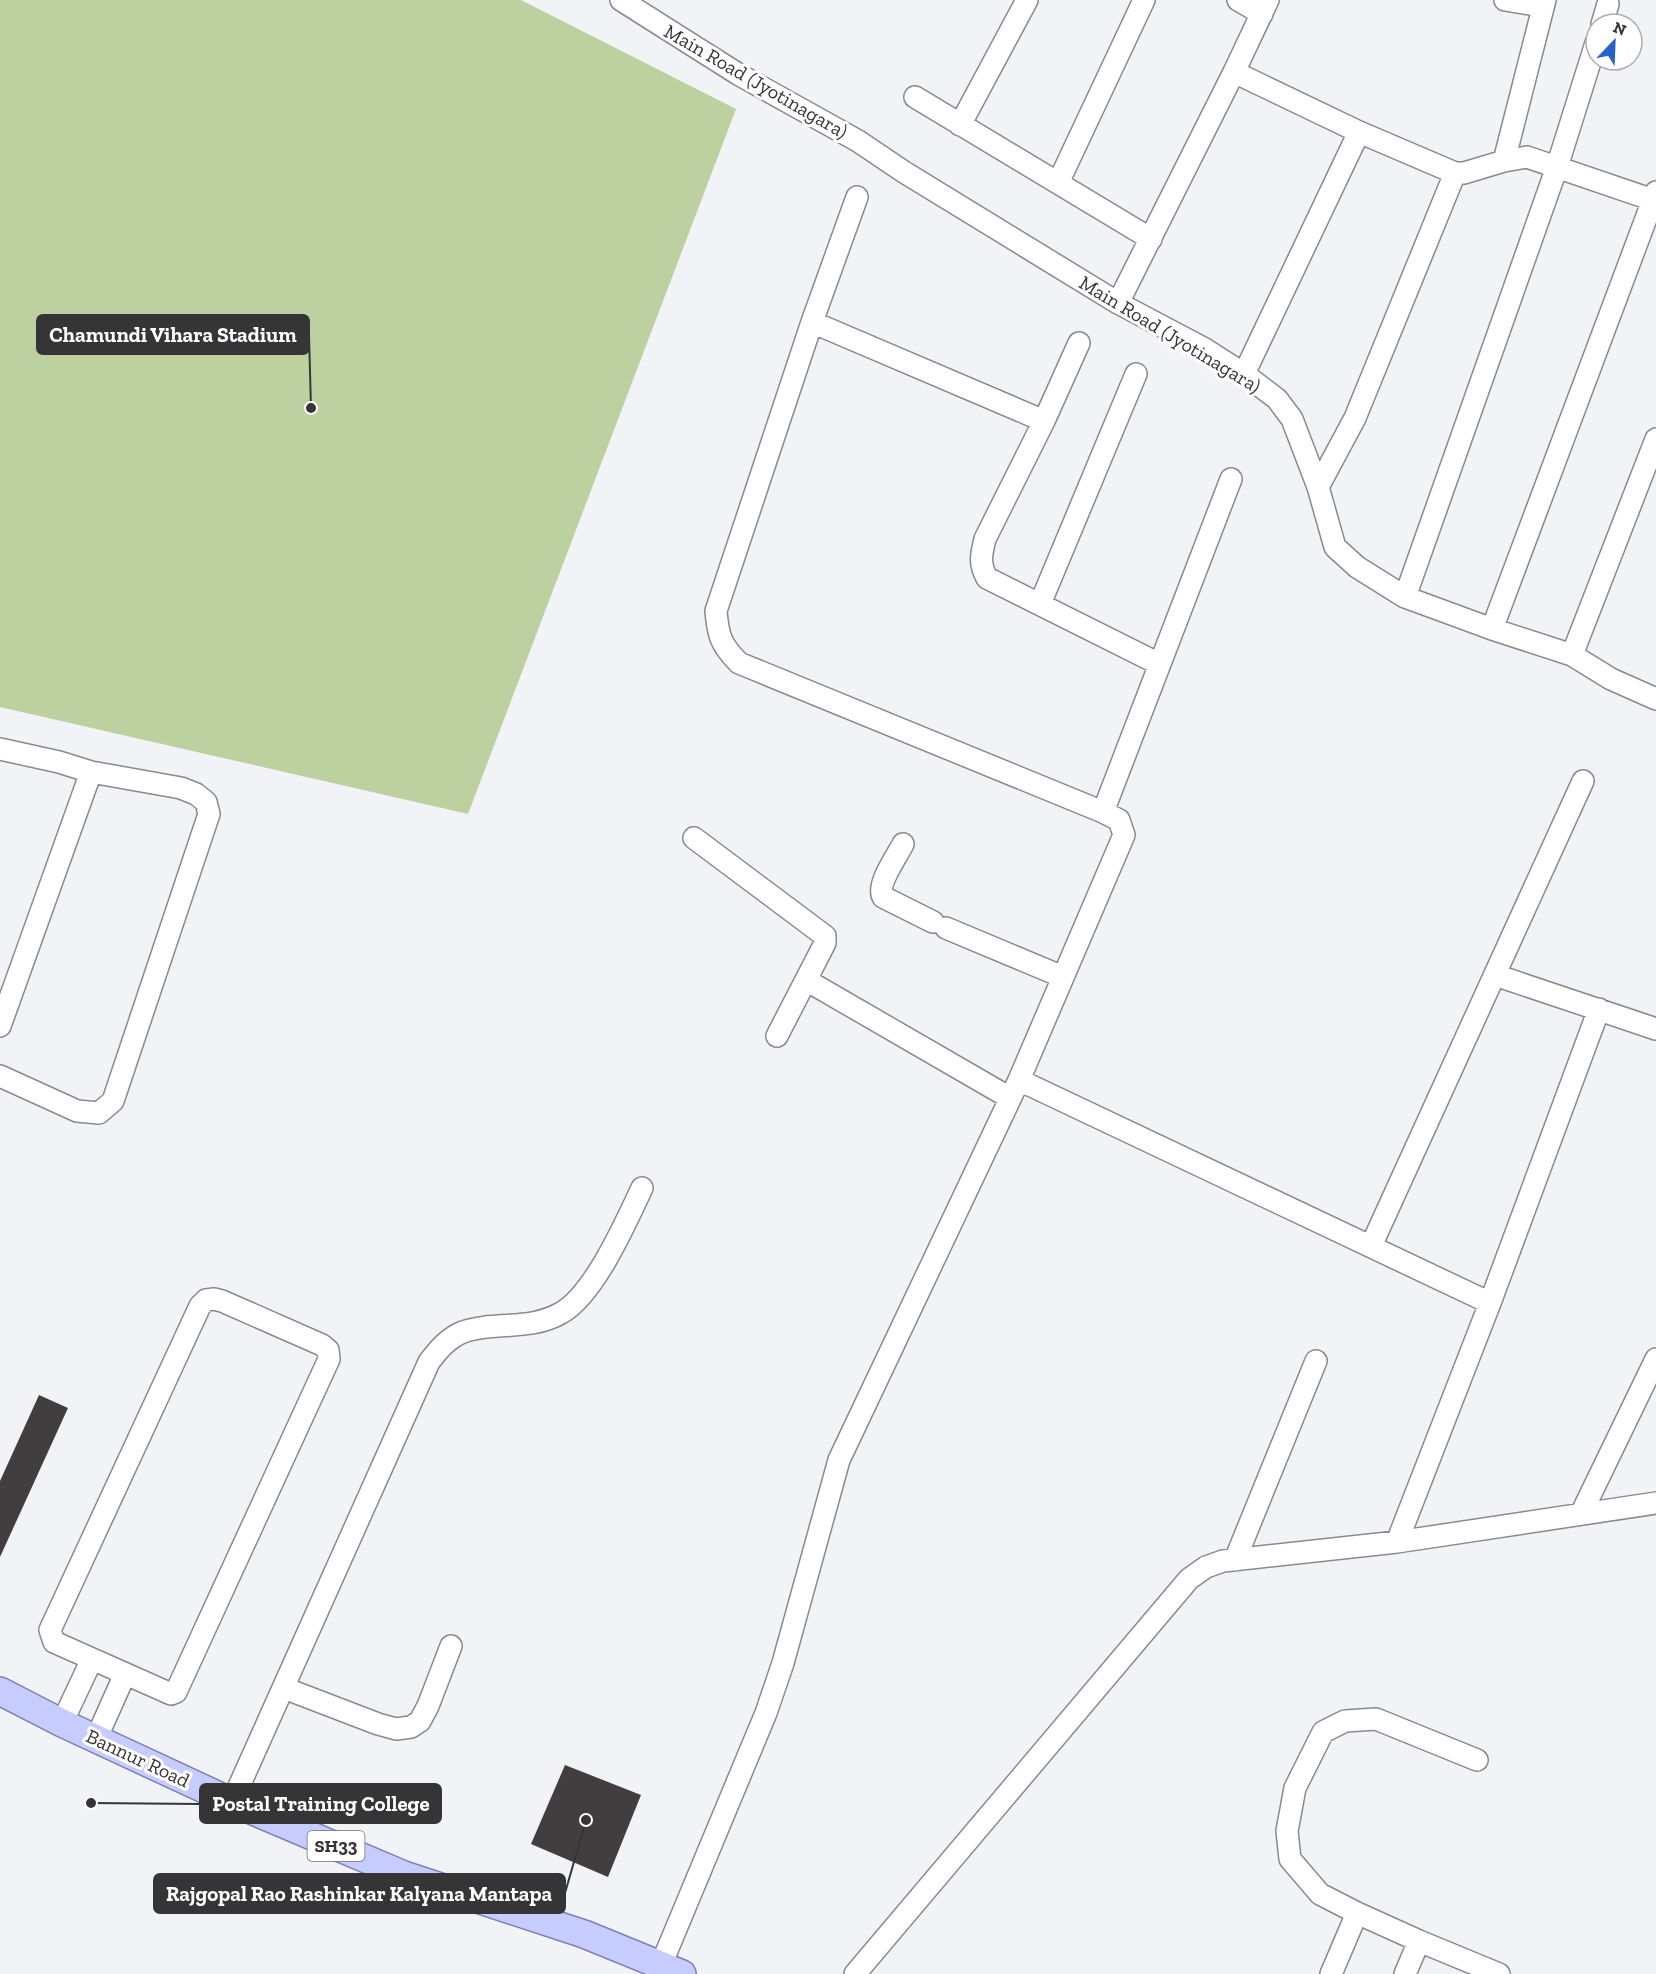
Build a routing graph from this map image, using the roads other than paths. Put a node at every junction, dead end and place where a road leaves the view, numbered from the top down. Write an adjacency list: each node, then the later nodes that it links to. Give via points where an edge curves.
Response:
1 (621, 0): 20 (street, Main Road (Jyotinagara))
2 (1027, 0): 11 (street)
3 (1144, 0): 16 (street)
4 (1238, 0): 7 (street)
5 (1505, 0): 6 (street)
6 (1544, 3): 13 (street)
7 (1265, 7): 8 (street)
8 (1234, 72): 12 (street); 19 (street)
9 (1587, 72): 14 (street)
10 (915, 97): 11 (street)
11 (960, 125): 16 (street)
12 (1359, 132): 15 (street); 24 (street)
13 (1504, 161): 14 (street, via 1527,157); 15 (street)
14 (1557, 167): 18 (street); 29 (street)
15 (1455, 173): 28 (street, via 1355,418)
16 (1058, 183): 19 (street)
17 (857, 197): 21 (street)
18 (1655, 197): 31 (street)
19 (1151, 239): 20 (street)
20 (1118, 303): 24 (street, Main Road (Jyotinagara))
21 (812, 322): 25 (street); 38 (street, via 716,611 724,648 739,663)
22 (1079, 343): 25 (street)
23 (1136, 374): 30 (street)
24 (1244, 374): 28 (street, Main Road (Jyotinagara), via 1285,408)
25 (1044, 421): 30 (street, via 985,539 981,557 987,578)
26 (1656, 439): 32 (street)
27 (1231, 479): 33 (street)
28 (1318, 487): 29 (street, Main Road (Jyotinagara), via 1335,547)
29 (1405, 597): 31 (street, Main Road (Jyotinagara))
30 (1041, 604): 33 (street)
31 (1492, 628): 32 (street, Main Road (Jyotinagara))
32 (1572, 655): 34 (street, Main Road (Jyotinagara), via 1611,679)
33 (1159, 664): 38 (street)
34 (1655, 695)
35 (0, 749): 36 (street)
36 (91, 772): 45 (street); 48 (street, via 181,788 206,802 209,814 113,1101 99,1113 77,1111)
37 (1583, 781): 41 (street)
38 (1103, 812): 42 (street, via 1119,820 1124,835)
39 (694, 838): 43 (street, via 823,932 825,943)
40 (903, 844): 42 (street, via 882,885 883,897)
41 (1495, 975): 44 (street); 51 (street)
42 (1063, 977): 49 (street)
43 (806, 980): 47 (street); 49 (street)
44 (1599, 1009): 46 (street); 52 (street)
45 (0, 1026)
46 (1656, 1029)
47 (777, 1036)
48 (0, 1076)
49 (1015, 1089): 51 (street); 70 (street, via 839,1460 783,1662)
50 (642, 1188): 62 (street, via 617,1243 579,1298 562,1313 537,1323 463,1332 442,1345 429,1362)
51 (1371, 1246): 52 (street)
52 (1490, 1303): 57 (street)
53 (1656, 1359): 56 (street)
54 (1316, 1361): 58 (street)
55 (1656, 1503): 56 (street)
56 (1581, 1514): 57 (street)
57 (1397, 1542): 58 (street)
58 (1235, 1560): 71 (street, via 1206,1567 1189,1580)
59 (451, 1646): 62 (street, via 428,1706 420,1721 411,1727 396,1729 378,1724)
60 (92, 1659): 61 (street); 61 (street, via 54,1642 50,1630 200,1306 206,1300 222,1301 322,1345 328,1350 325,1369 176,1692 164,1693); 64 (street)
61 (125, 1674): 65 (street)
62 (284, 1688): 67 (street)
63 (0, 1691): 64 (main road, Bannur Road / SH33)
64 (62, 1723): 65 (main road, Bannur Road / SH33)
65 (96, 1739): 67 (main road, Bannur Road / SH33)
66 (1477, 1760): 68 (street, via 1376,1719 1345,1721 1323,1732 1295,1788 1287,1831 1290,1859 1320,1894)
67 (232, 1802): 70 (main road, Bannur Road / SH33, via 404,1875 584,1934)
68 (1357, 1913): 69 (street); 72 (street)
69 (1419, 1941): 73 (street); 74 (street)
70 (672, 1970)
71 (855, 1974)
72 (1331, 1974)
73 (1405, 1974)
74 (1499, 1974)

